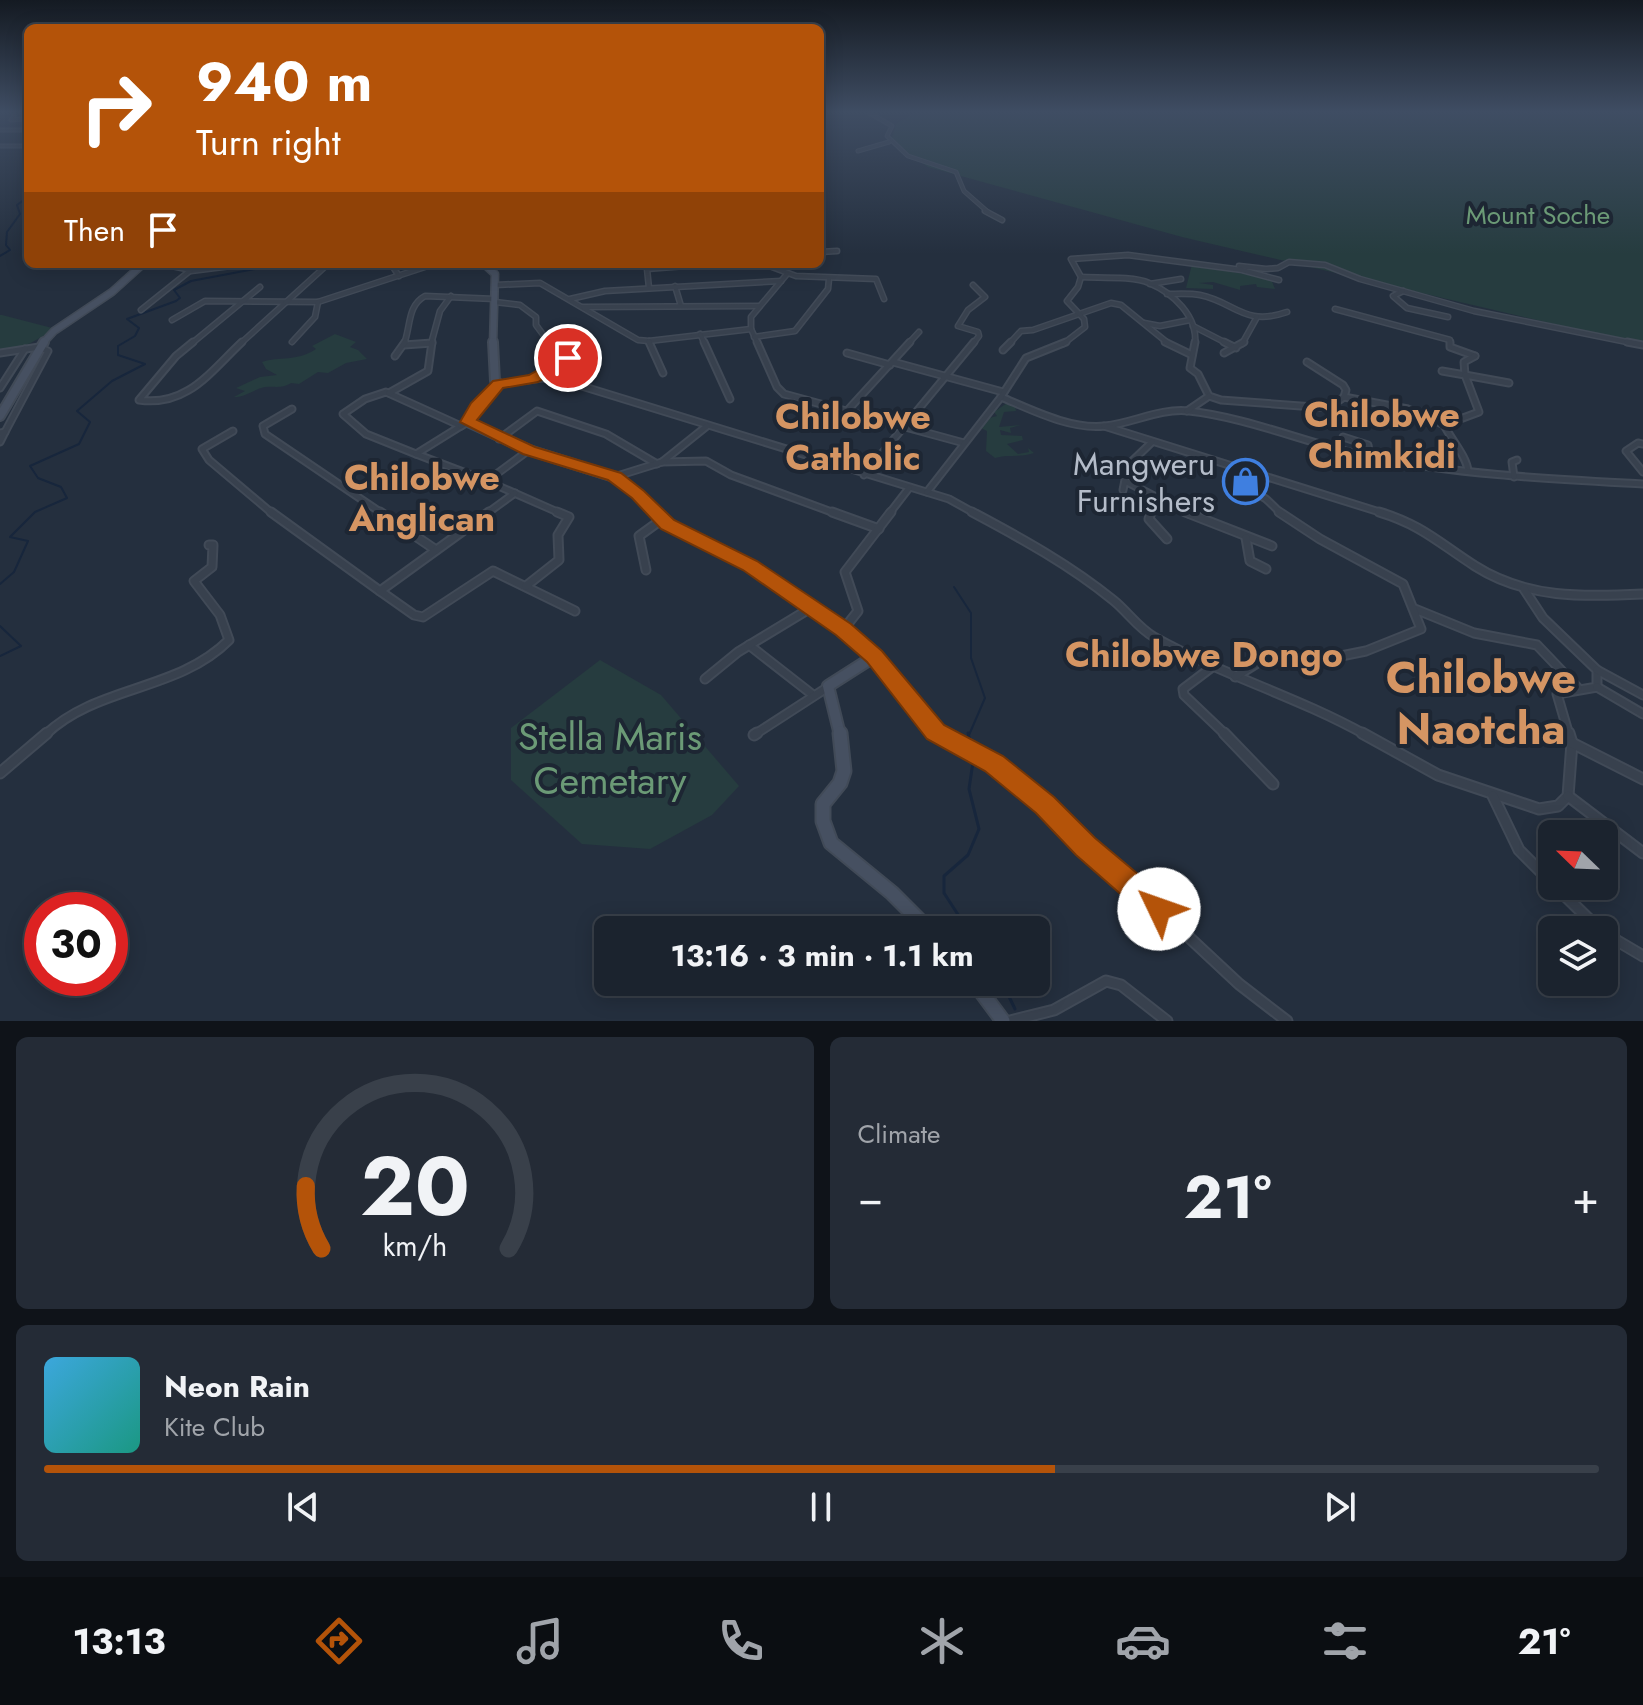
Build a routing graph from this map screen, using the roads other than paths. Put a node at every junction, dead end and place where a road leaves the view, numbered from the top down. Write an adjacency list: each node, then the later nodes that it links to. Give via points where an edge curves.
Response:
1 (918, 159): 2 (street, via 956,172 964,191)
2 (1002, 220)
3 (837, 251): 4 (street)
4 (824, 252)
5 (1220, 267): 18 (street, via 1128,255 1073,258 1069,261); 21 (street); 29 (street, via 1323,265)
6 (138, 268): 59 (street)
7 (182, 268): 15 (street)
8 (215, 268): 15 (street)
9 (323, 268): 37 (street)
10 (394, 268): 17 (street)
11 (422, 268): 17 (street)
12 (490, 268): 24 (street)
13 (660, 268): 28 (street, via 647,269)
14 (773, 268): 16 (street)
15 (191, 271): 42 (street)
16 (787, 274): 19 (street); 22 (street)
17 (399, 276): 36 (street)
18 (1081, 277): 23 (street); 44 (street, via 1067,301)
19 (829, 279): 32 (street, via 876,279); 53 (street, via 828,289 795,331)
20 (1181, 279): 23 (street)
21 (1279, 280)
22 (781, 281): 26 (street); 39 (street)
23 (1150, 284): 30 (street)
24 (496, 285): 33 (street); 34 (street, via 535,282)
25 (973, 285): 73 (street, via 985,297 958,326 980,334)
26 (675, 286): 28 (street); 38 (street)
27 (260, 287): 35 (street)
28 (649, 288): 34 (street)
29 (1403, 291): 46 (street, via 1393,296 1402,306); 58 (street)
30 (1167, 294): 45 (street, via 1201,295); 49 (street)
31 (451, 296): 33 (street); 56 (street, via 442,303); 57 (street, via 430,294 415,301)
32 (884, 299)
33 (495, 300): 74 (street, via 524,307 536,317 550,348 568,358); 76 (street, via 492,364)
34 (570, 300): 40 (street)
35 (244, 301): 37 (street); 37 (street, via 176,356 139,400 161,403 186,393); 47 (street, via 202,301)
36 (318, 302): 37 (street); 55 (street, via 315,317)
37 (284, 303)
38 (681, 306): 39 (street); 40 (street)
39 (758, 306): 50 (street)
40 (583, 307): 54 (street, via 638,340)
41 (1335, 309): 72 (street, via 1450,340 1450,347 1475,356 1464,362)
42 (141, 310)
43 (1287, 312): 45 (street)
44 (1080, 314): 48 (street, via 1114,303); 62 (street, via 1021,331); 79 (street, via 1086,323 1082,331 1059,347 1027,357)
45 (1257, 317): 60 (street)
46 (1448, 317)
47 (172, 320)
48 (1141, 323): 49 (street); 66 (street)
49 (1191, 323): 60 (street); 66 (street, via 1196,339)
50 (751, 329): 52 (street); 53 (street)
51 (919, 332): 69 (street)
52 (700, 334): 54 (street); 83 (street)
53 (754, 337): 86 (street, via 784,394)
54 (649, 341): 71 (street)
55 (292, 342)
56 (432, 343): 57 (street); 78 (street, via 425,375)
57 (404, 345): 67 (street)
58 (1643, 345)
59 (39, 347): 61 (street); 82 (street, via 48,351); 84 (street)
60 (1236, 348): 65 (street)
61 (25, 349): 63 (street); 77 (street)
62 (1003, 350)
63 (0, 353)
64 (847, 353): 69 (street)
65 (1224, 353)
66 (1192, 355): 80 (street, via 1190,368)
67 (395, 356)
68 (1307, 362): 81 (street, via 1340,382)
69 (892, 364): 73 (street); 86 (street)
70 (1442, 371): 72 (street)
71 (663, 373)
72 (1465, 375): 75 (street); 90 (street, via 1479,412)
73 (947, 376): 79 (street); 92 (street)
74 (533, 379): 76 (street); 91 (street, via 562,380)
75 (1509, 383)
76 (499, 384): 89 (street)
77 (0, 388)
78 (389, 393): 89 (street); 103 (street, via 365,399 343,416)
79 (1002, 394): 93 (street, via 1072,421); 100 (street)
80 (1209, 396): 81 (street, via 1308,409 1328,408); 87 (street)
81 (1344, 397): 90 (street, via 1408,409)
82 (24, 399): 84 (street); 95 (street)
83 (730, 399)
84 (8, 401): 88 (street)
85 (292, 409): 129 (street, via 263,426 265,434)
86 (847, 411): 92 (street)
87 (1187, 411): 93 (street, via 1155,412); 104 (street)
88 (1, 412)
89 (464, 424): 97 (street); 103 (street)
90 (1444, 425): 110 (street)
91 (707, 426): 107 (street); 112 (street)
92 (902, 426): 100 (street); 112 (street)
93 (1104, 426): 99 (street)
94 (233, 431): 134 (street, via 202,449 209,460 274,515)
95 (2, 433): 98 (street)
96 (1343, 437): 104 (street, via 1368,445)
97 (499, 439): 102 (street); 107 (street, via 537,411 606,434)
98 (0, 442)
99 (1152, 442): 109 (street); 116 (street, via 1128,465)
100 (964, 443): 120 (street)
101 (1643, 444): 106 (street, via 1626,451)
102 (529, 450): 113 (street); 115 (street)
103 (416, 454): 115 (street)
104 (1370, 456): 110 (street)
105 (1517, 460): 114 (street, via 1512,462)
106 (1632, 462): 108 (street); 111 (street)
107 (660, 463): 113 (street); 124 (street, via 695,458 718,464 731,475)
108 (1643, 464)
109 (1236, 465): 133 (street, via 1412,522 1478,568); 137 (street, via 1242,485 1279,512 1403,584)
110 (1468, 471): 114 (street)
111 (1643, 472)
112 (864, 475): 118 (street)
113 (614, 477): 123 (street)
114 (1514, 477): 117 (street)
115 (487, 481): 121 (street)
116 (1127, 482): 119 (street); 122 (street)
117 (1643, 484)
118 (909, 488): 120 (street); 124 (street)
119 (1123, 490)
120 (927, 492): 142 (street, via 1026,539 1113,600 1146,633)
121 (515, 493): 129 (street); 132 (street, via 569,517 558,535 559,560)
122 (1155, 498): 125 (street); 126 (street, via 1149,519)
123 (661, 520): 131 (street, via 639,536); 136 (street, via 750,565)
124 (879, 529): 139 (street, via 845,572 858,611)
125 (1246, 538): 128 (street); 130 (street, via 1250,561)
126 (1167, 539)
127 (209, 545): 154 (street, via 212,567 194,581 225,621 229,640 223,647 175,675 80,709)
128 (1272, 546)
129 (436, 550): 134 (street)
130 (1266, 569)
131 (646, 570)
132 (526, 586): 134 (street, via 488,572 423,617); 138 (street)
133 (1524, 589): 135 (street, via 1573,597); 143 (street, via 1543,618)
134 (380, 591)
135 (1643, 594)
136 (809, 609): 139 (street); 140 (street)
137 (1415, 609): 144 (street, via 1420,631 1336,657 1263,661); 148 (street, via 1474,633 1537,645)
138 (575, 611)
139 (843, 630): 141 (street)
140 (749, 645): 145 (street); 149 (street)
141 (875, 656): 146 (street); 170 (street, via 933,729 994,763 1045,805 1239,984)
142 (1212, 667): 144 (street); 156 (street, via 1183,689 1184,695)
143 (1597, 670): 147 (street); 150 (street)
144 (1235, 677): 157 (street, via 1332,716 1431,772)
145 (705, 679)
146 (828, 686): 149 (street); 162 (street, via 845,773 823,804 827,836)
147 (1597, 687): 148 (street); 151 (street)
148 (1578, 688): 153 (street, via 1556,698)
149 (813, 695): 152 (street)
150 (1643, 695)
151 (1643, 714)
152 (754, 735)
153 (1572, 743): 155 (street); 158 (street)
154 (0, 773)
155 (1643, 779)
156 (1273, 784)
157 (1493, 796): 158 (street, via 1547,810); 160 (street, via 1519,850)
158 (1568, 796): 159 (street)
159 (1643, 853)
160 (1538, 869)
161 (1570, 900): 163 (street)
162 (915, 916)
163 (1586, 916)
164 (1618, 941): 165 (street)
165 (1643, 956)
166 (984, 996): 167 (street)
167 (1003, 1021)
168 (1010, 1021): 169 (street, via 1054,1010 1106,981 1121,985)
169 (1167, 1021)
170 (1287, 1021)

